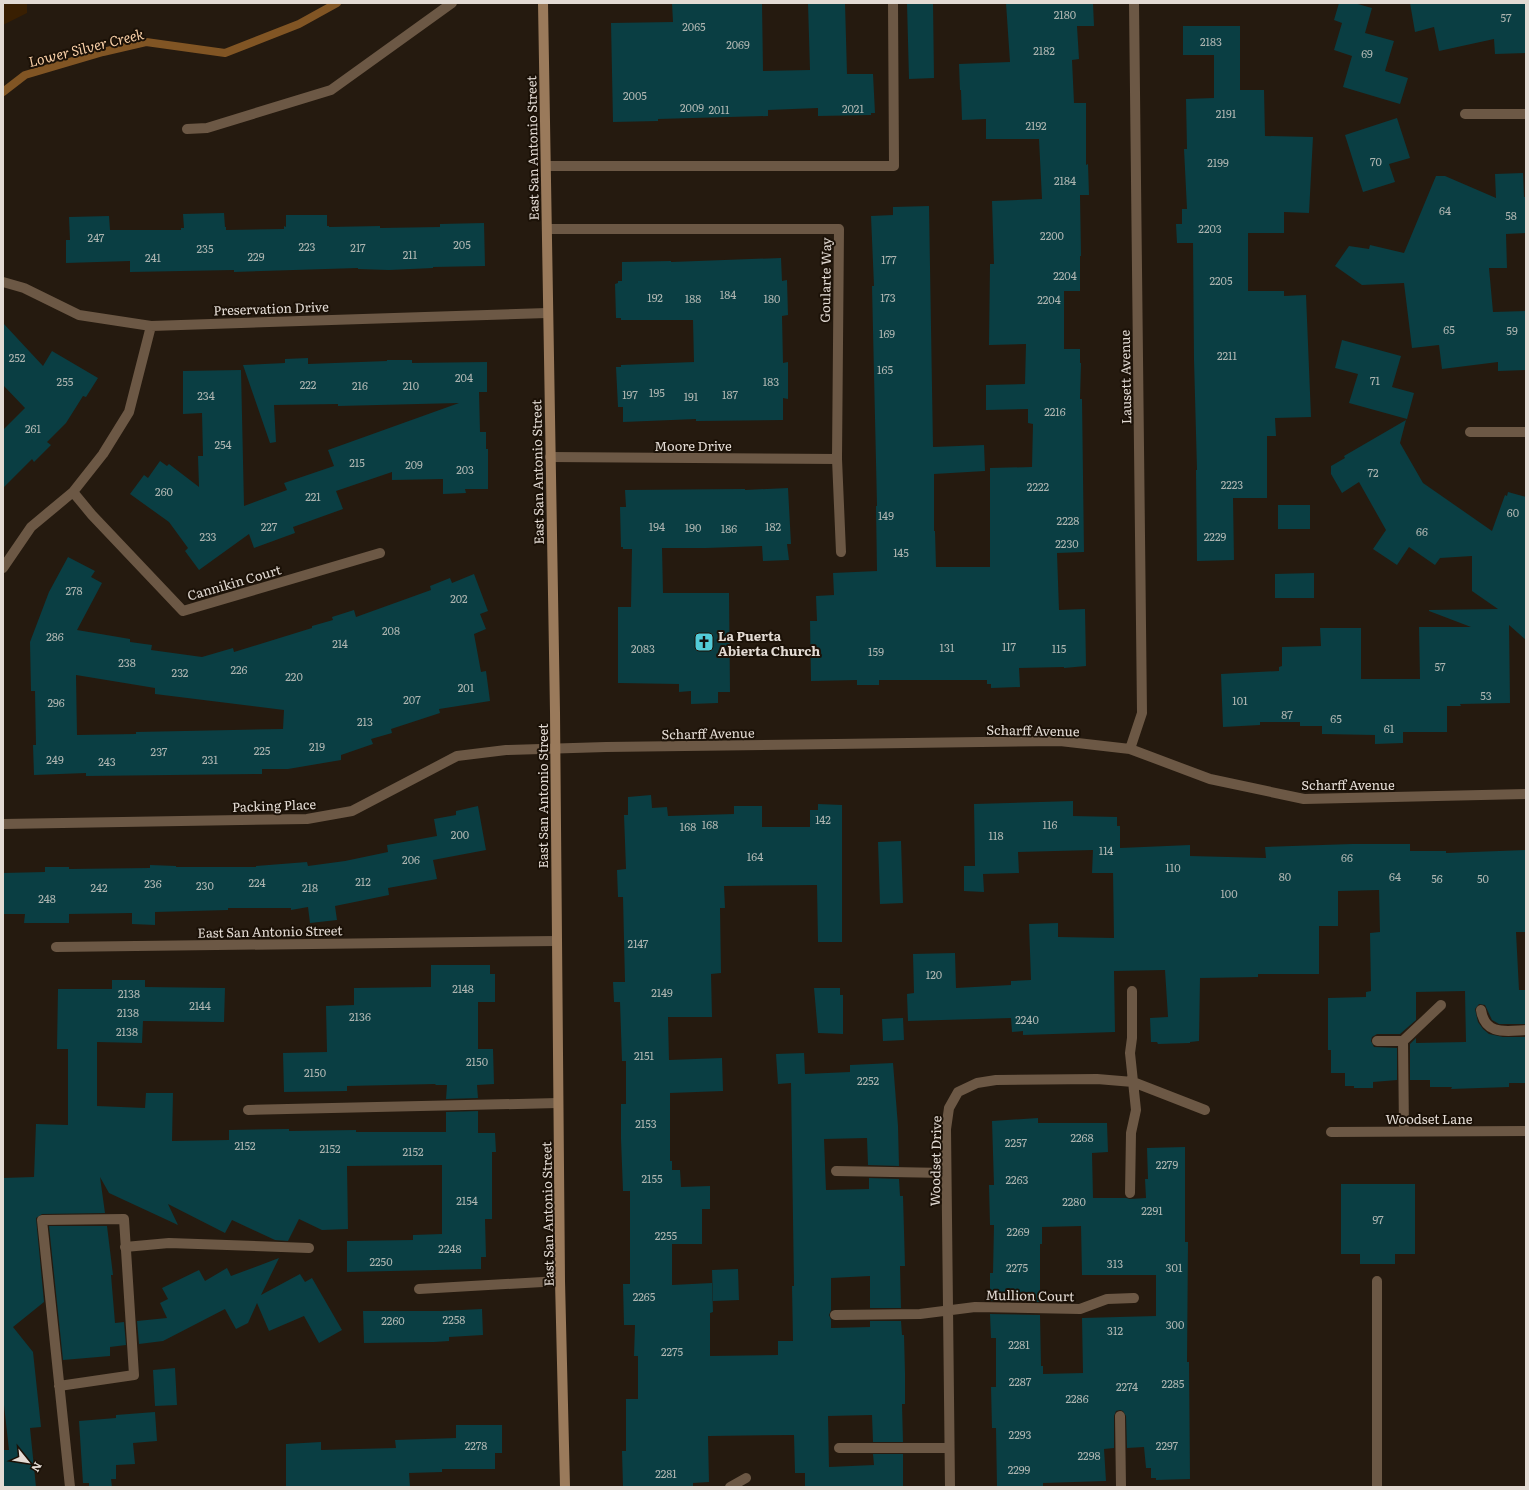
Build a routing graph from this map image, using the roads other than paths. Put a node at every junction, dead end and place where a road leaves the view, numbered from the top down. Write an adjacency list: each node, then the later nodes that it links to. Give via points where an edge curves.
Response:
1 (452, 3): 7 (street, via 331,90 207,128)
2 (543, 3): 8 (main road, East San Antonio Street)
3 (893, 3): 8 (street, via 894,166)
4 (1134, 3): 22 (street, Lausett Avenue, via 1142,713)
5 (1465, 114): 6 (street)
6 (1526, 114)
7 (187, 129)
8 (546, 166): 9 (main road, East San Antonio Street)
9 (546, 229): 11 (main road, East San Antonio Street); 16 (street, Goularte Way, via 839,229)
10 (3, 282): 12 (street, Preservation Drive, via 24,288 80,315)
11 (547, 313): 12 (street, Preservation Drive); 15 (main road, East San Antonio Street)
12 (151, 326): 17 (street, via 129,412 103,454)
13 (1470, 432): 14 (street)
14 (1526, 432)
15 (550, 457): 16 (street, Moore Drive); 21 (main road, East San Antonio Street)
16 (837, 458): 18 (street, Goularte Way)
17 (73, 492): 19 (street, Cannikin Court, via 183,611); 20 (street, via 31,527)
18 (841, 552)
19 (380, 553)
20 (3, 568)
21 (555, 748): 22 (street, Scharff Avenue, via 1060,741); 24 (street, Packing Place, via 457,756 352,811 307,818); 25 (main road, East San Antonio Street)
22 (1130, 748): 23 (street, Scharff Avenue, via 1210,779 1304,799)
23 (1526, 794)
24 (3, 824)
25 (557, 941): 26 (street, East San Antonio Street); 34 (main road, East San Antonio Street)
26 (56, 947)
27 (1132, 991): 33 (street, via 1130,1053)
28 (1441, 1005): 32 (street)
29 (1481, 1010): 30 (street, via 1482,1017 1490,1027 1503,1031)
30 (1526, 1030)
31 (1377, 1041): 32 (street)
32 (1403, 1041): 37 (street)
33 (1133, 1082): 36 (street, Woodset Drive); 41 (street, Woodset Drive, via 1097,1078 996,1080 977,1083 958,1092 949,1108 946,1129); 42 (street, via 1136,1110 1131,1133)
34 (558, 1104): 35 (street); 45 (main road, East San Antonio Street)
35 (248, 1110)
36 (1205, 1110)
37 (1404, 1131): 38 (street, Woodset Lane); 39 (street, Woodset Lane)
38 (1526, 1131)
39 (1331, 1132)
40 (836, 1171): 41 (street)
41 (946, 1173): 49 (street, Woodset Drive)
42 (1130, 1193)
43 (125, 1247): 44 (street, via 169,1243); 51 (street, via 134,1375); 51 (street, via 124,1219 42,1220)
44 (310, 1248)
45 (560, 1281): 47 (street); 57 (main road, East San Antonio Street)
46 (1377, 1281): 61 (street)
47 (419, 1289)
48 (1134, 1298): 49 (street, Mullion Court, via 1107,1299 1080,1309 975,1307)
49 (948, 1310): 50 (street, Mullion Court, via 920,1314); 54 (street, Woodset Drive)
50 (835, 1315)
51 (59, 1386): 56 (street)
52 (1120, 1416): 60 (street)
53 (839, 1448): 54 (street)
54 (949, 1448): 59 (street, Woodset Drive)
55 (746, 1478): 58 (street)
56 (70, 1487)
57 (565, 1487)
58 (730, 1487)
59 (950, 1487)
60 (1121, 1487)
61 (1377, 1487)

